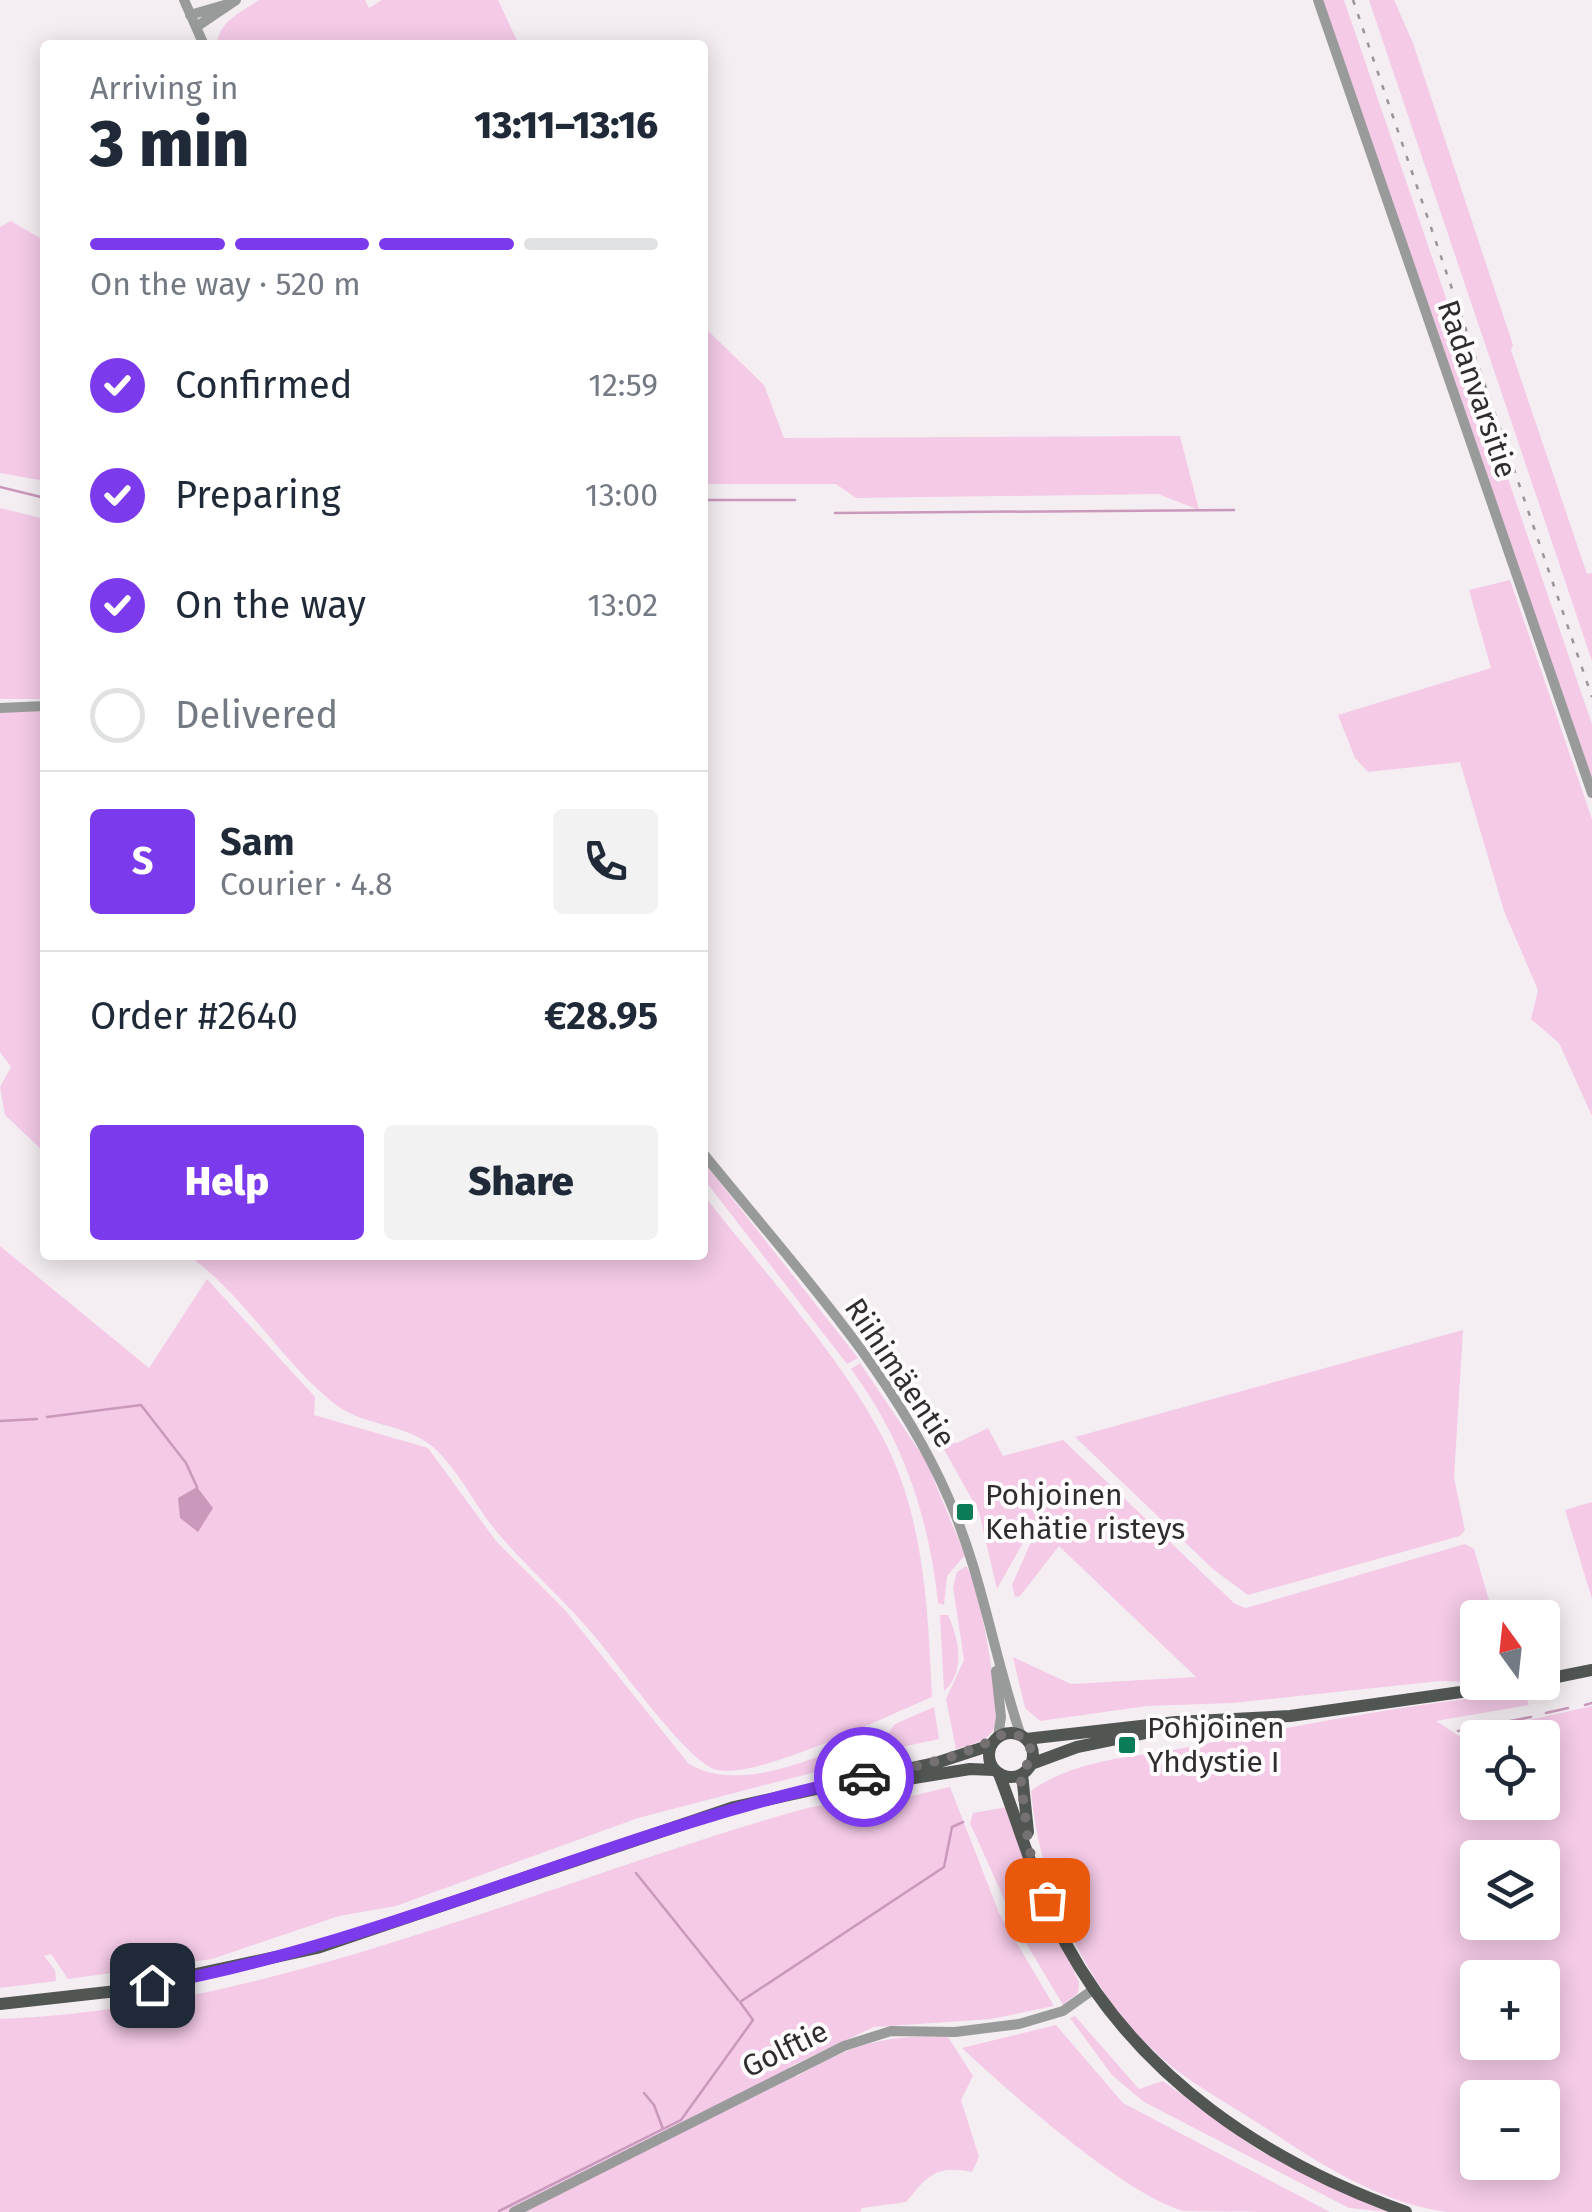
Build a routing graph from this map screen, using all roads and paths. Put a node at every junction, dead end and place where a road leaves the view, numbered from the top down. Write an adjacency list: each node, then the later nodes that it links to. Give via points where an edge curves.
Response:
1 (184, 0): 4 (street)
2 (1318, 0): 9 (street, Radanvarsitie)
3 (233, 2): 4 (street); 5 (street)
4 (190, 14): 5 (street)
5 (196, 27): 6 (street)
6 (202, 40)
7 (40, 706): 8 (street)
8 (0, 708)
9 (1592, 793)
10 (708, 1160): 11 (street, Riihimäentie, via 864,1357 920,1441 967,1544)
11 (996, 1655): 16 (street, Riihimäentie); 17 (street, Riihimäentie, via 1001,1717)
12 (1592, 1670): 13 (main road)
13 (1560, 1676)
14 (1460, 1694): 15 (main road)
15 (1242, 1720): 16 (main road); 18 (main road, via 1110,1740)
16 (1024, 1737): 17 (main road, via 1010,1733); 18 (main road, via 1032,1751)
17 (994, 1741): 19 (main road, via 989,1760); 20 (main road, via 939,1762 800,1790)
18 (1026, 1769): 19 (main road); 21 (main road)
19 (997, 1772): 20 (main road, via 970,1769); 21 (main road)
20 (706, 1818): 23 (main road, via 317,1948 152,1985)
21 (1029, 1849): 22 (main road, via 1064,1942)
22 (1094, 1989): 24 (street, Golftie, via 1063,2012 1018,2024 892,2031 858,2041); 25 (main road, via 1144,2053 1219,2117 1269,2150)
23 (0, 2004)
24 (514, 2212)
25 (1406, 2212)

